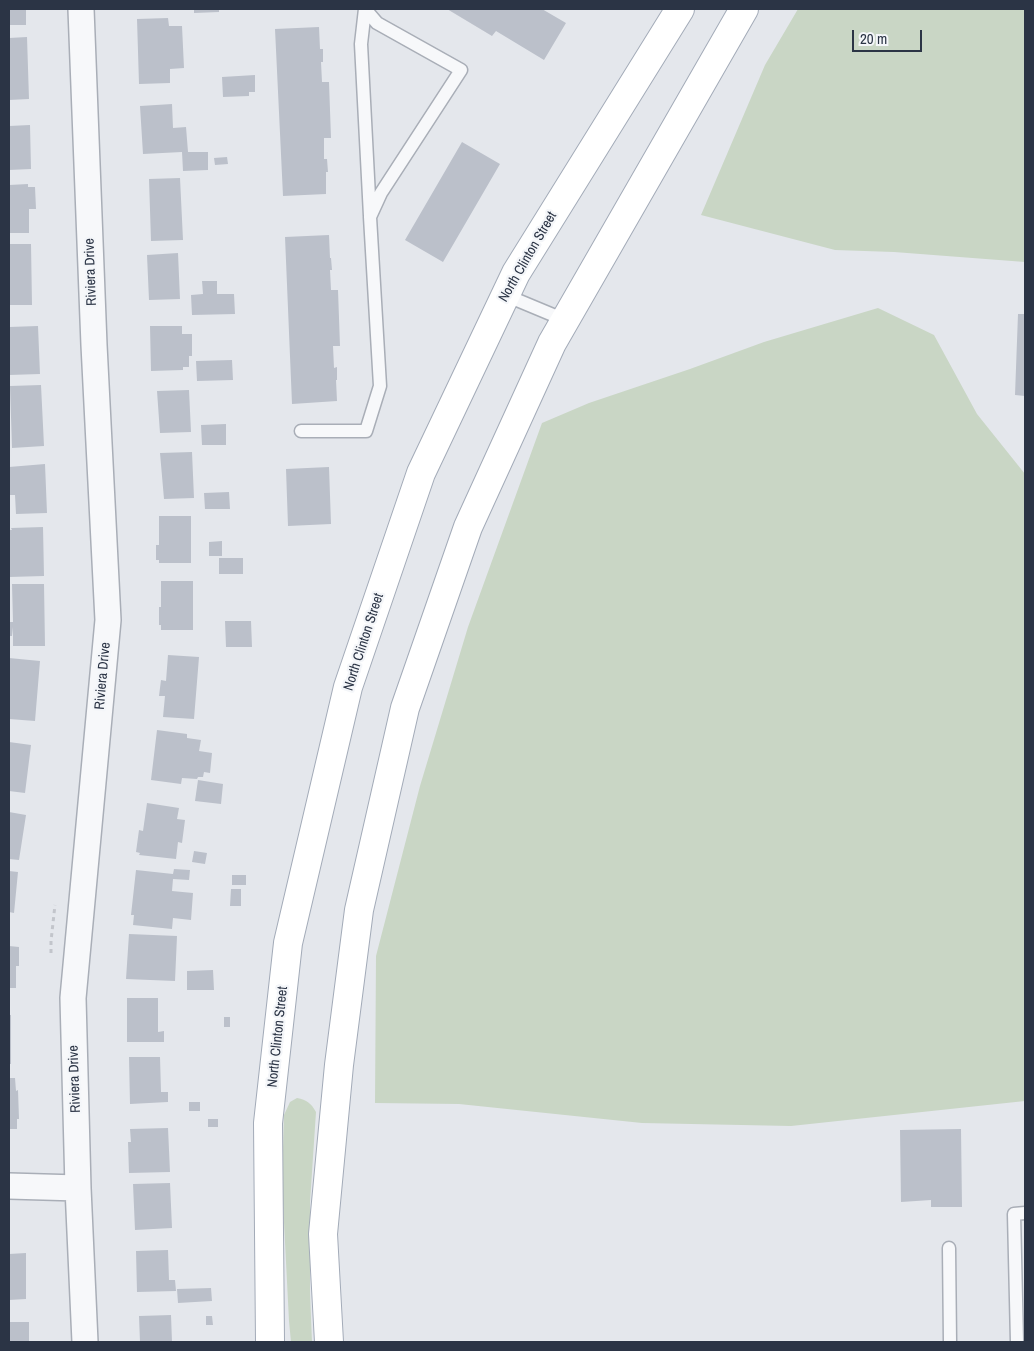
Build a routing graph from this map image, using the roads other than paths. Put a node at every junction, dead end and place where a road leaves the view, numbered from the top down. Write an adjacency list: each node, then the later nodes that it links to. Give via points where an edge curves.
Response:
1 (81, 9): 10 (street, Riviera Drive, via 108,620 72,998)
2 (365, 9): 5 (lane, via 361,44); 5 (lane, via 377,23 461,70 381,193)
3 (680, 9): 6 (main road, North Clinton Street, via 516,273)
4 (744, 9): 7 (main road)
5 (370, 217): 8 (lane, via 380,386 366,431)
6 (506, 295): 7 (lane); 15 (main road, North Clinton Street, via 421,473 352,678 288,943 268,1123)
7 (565, 320): 16 (main road, via 468,527 405,708 359,910 339,1066 323,1234)
8 (301, 431)
9 (9, 1186): 10 (street)
10 (78, 1188): 14 (street, Riviera Drive)
11 (1025, 1213): 13 (lane, via 1014,1214)
12 (949, 1248): 17 (lane)
13 (1021, 1310): 18 (lane)
14 (85, 1342)
15 (270, 1342)
16 (329, 1342)
17 (950, 1342)
18 (1017, 1342)

